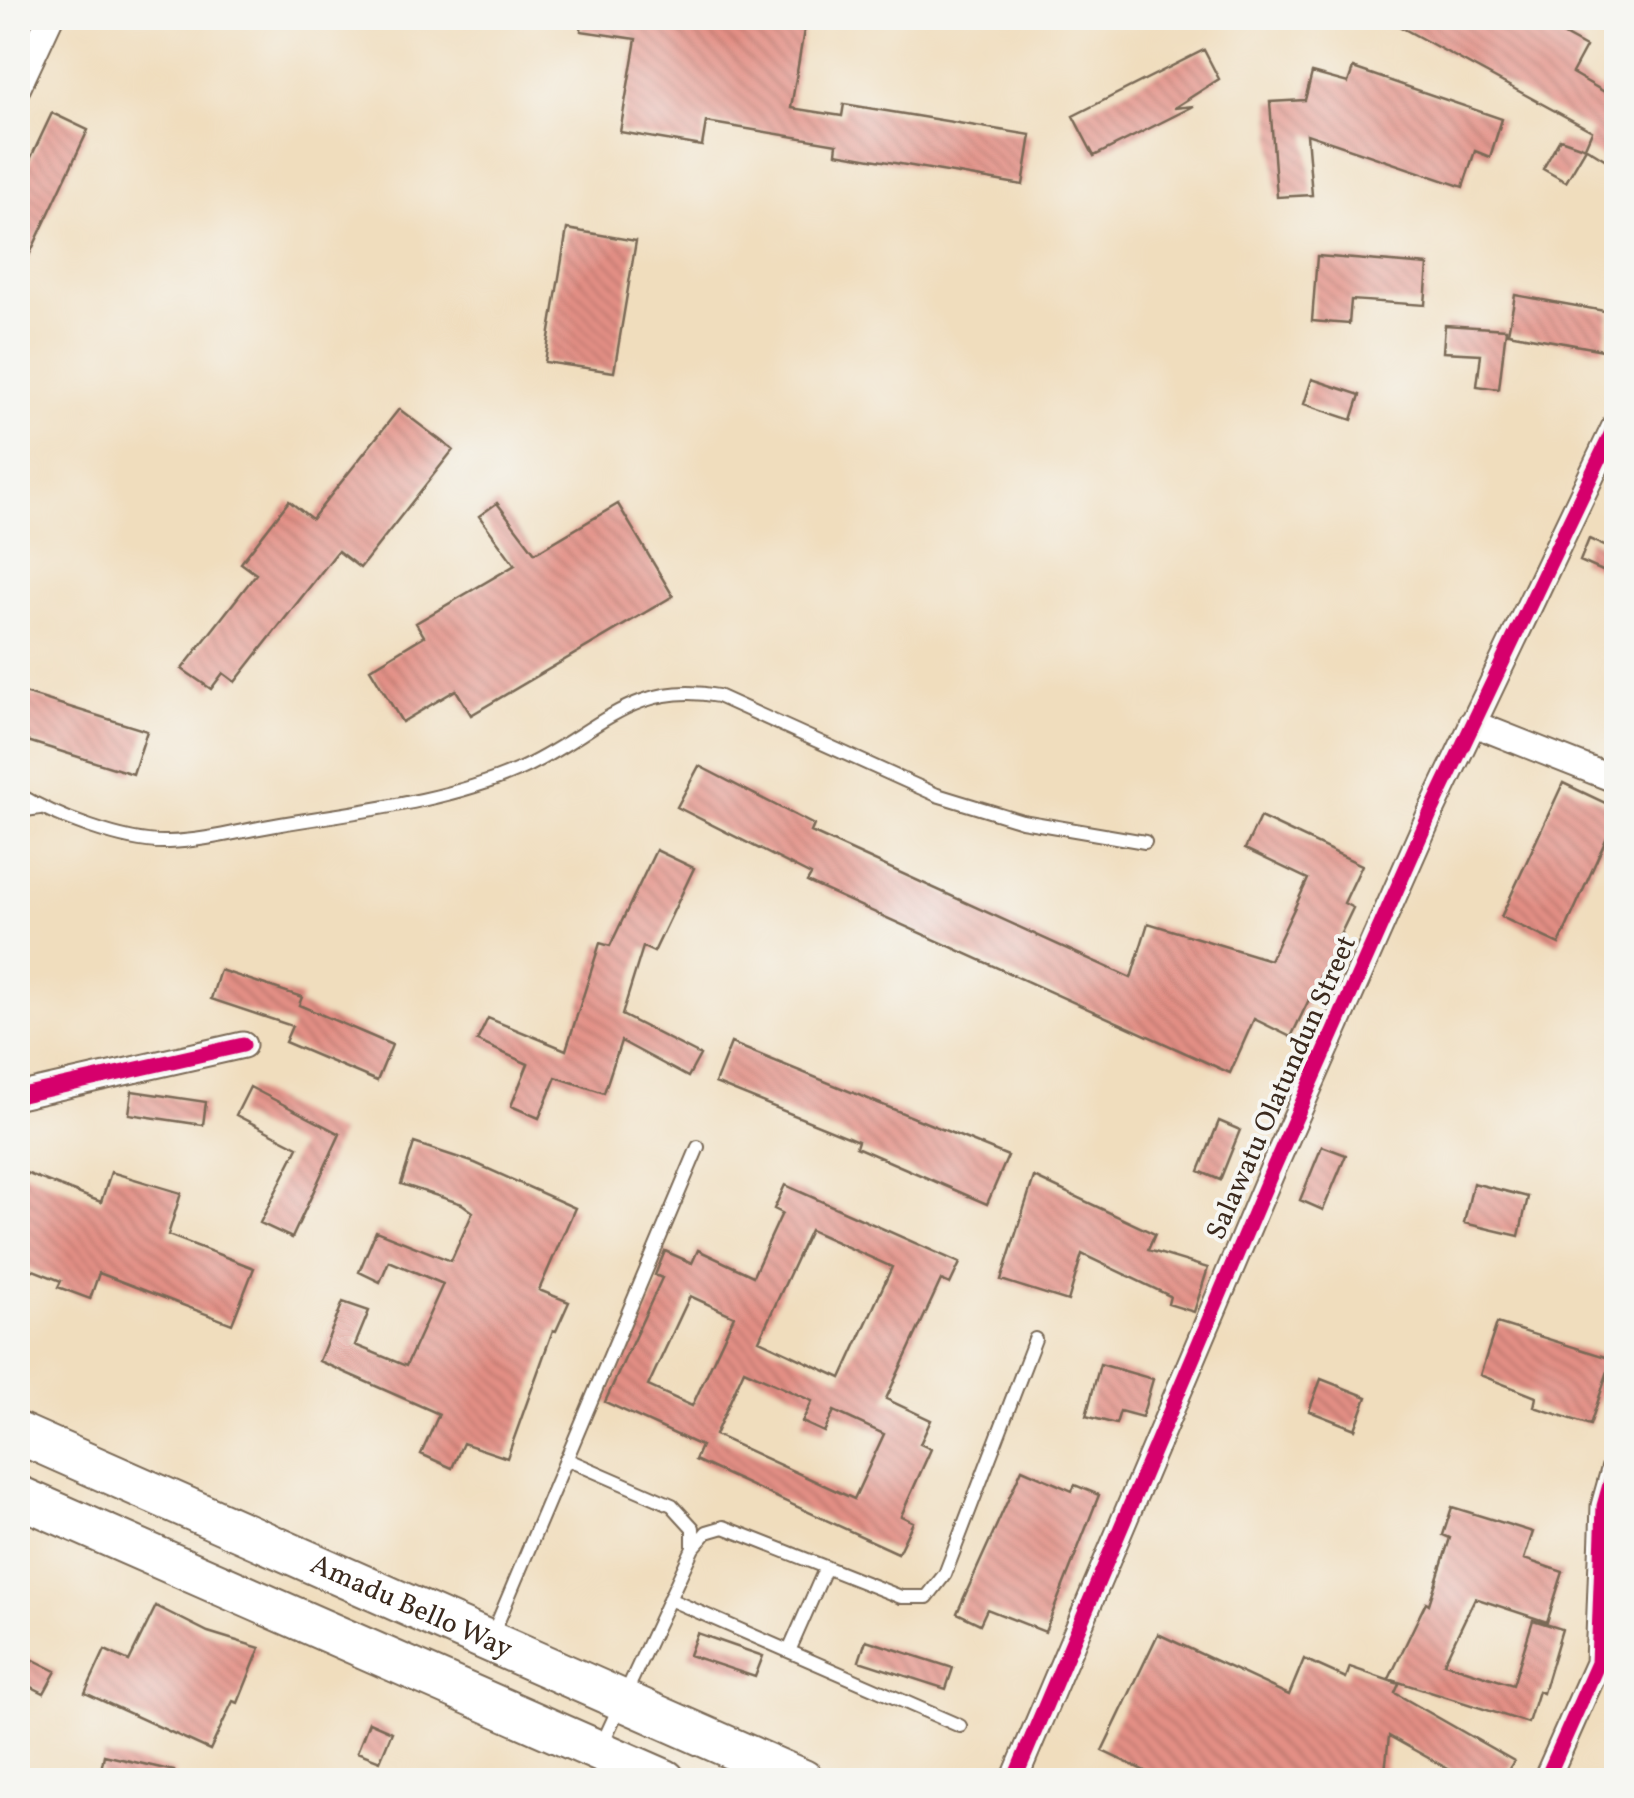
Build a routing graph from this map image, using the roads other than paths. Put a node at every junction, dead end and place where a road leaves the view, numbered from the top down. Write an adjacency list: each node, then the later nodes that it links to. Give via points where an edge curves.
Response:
1 (50, 18): 2 (street)
2 (18, 87)
3 (1616, 424): 4 (street, Salawatu Olatundun Street)
4 (1472, 723): 5 (street); 28 (street, Salawatu Olatundun Street, via 1272,1171)
5 (1616, 780)
6 (18, 794): 7 (lane)
7 (40, 808): 8 (lane); 9 (lane, via 137,840 168,842 392,806 506,775 648,695 686,690 718,696 938,796 1022,821)
8 (18, 811)
9 (1144, 842)
10 (243, 1045): 11 (street)
11 (18, 1096)
12 (698, 1147): 15 (lane)
13 (1035, 1339): 19 (lane, via 944,1574 928,1597 902,1598)
14 (18, 1433): 21 (main road, Amadu Bello Way)
15 (566, 1459): 18 (lane, via 672,1505 693,1528); 21 (lane)
16 (1616, 1463): 29 (street, via 1604,1506 1598,1664)
17 (18, 1496): 25 (main road, Amadu Bello Way)
18 (693, 1548): 19 (lane, via 707,1532 724,1527); 20 (lane)
19 (826, 1567): 22 (lane)
20 (669, 1598): 22 (lane); 23 (lane)
21 (490, 1641): 23 (main road, Amadu Bello Way)
22 (789, 1651): 24 (lane)
23 (621, 1699): 25 (lane); 27 (main road, Amadu Bello Way)
24 (960, 1726)
25 (598, 1751): 26 (main road, Amadu Bello Way)
26 (665, 1780)
27 (803, 1780)
28 (1014, 1780)
29 (1546, 1780)

